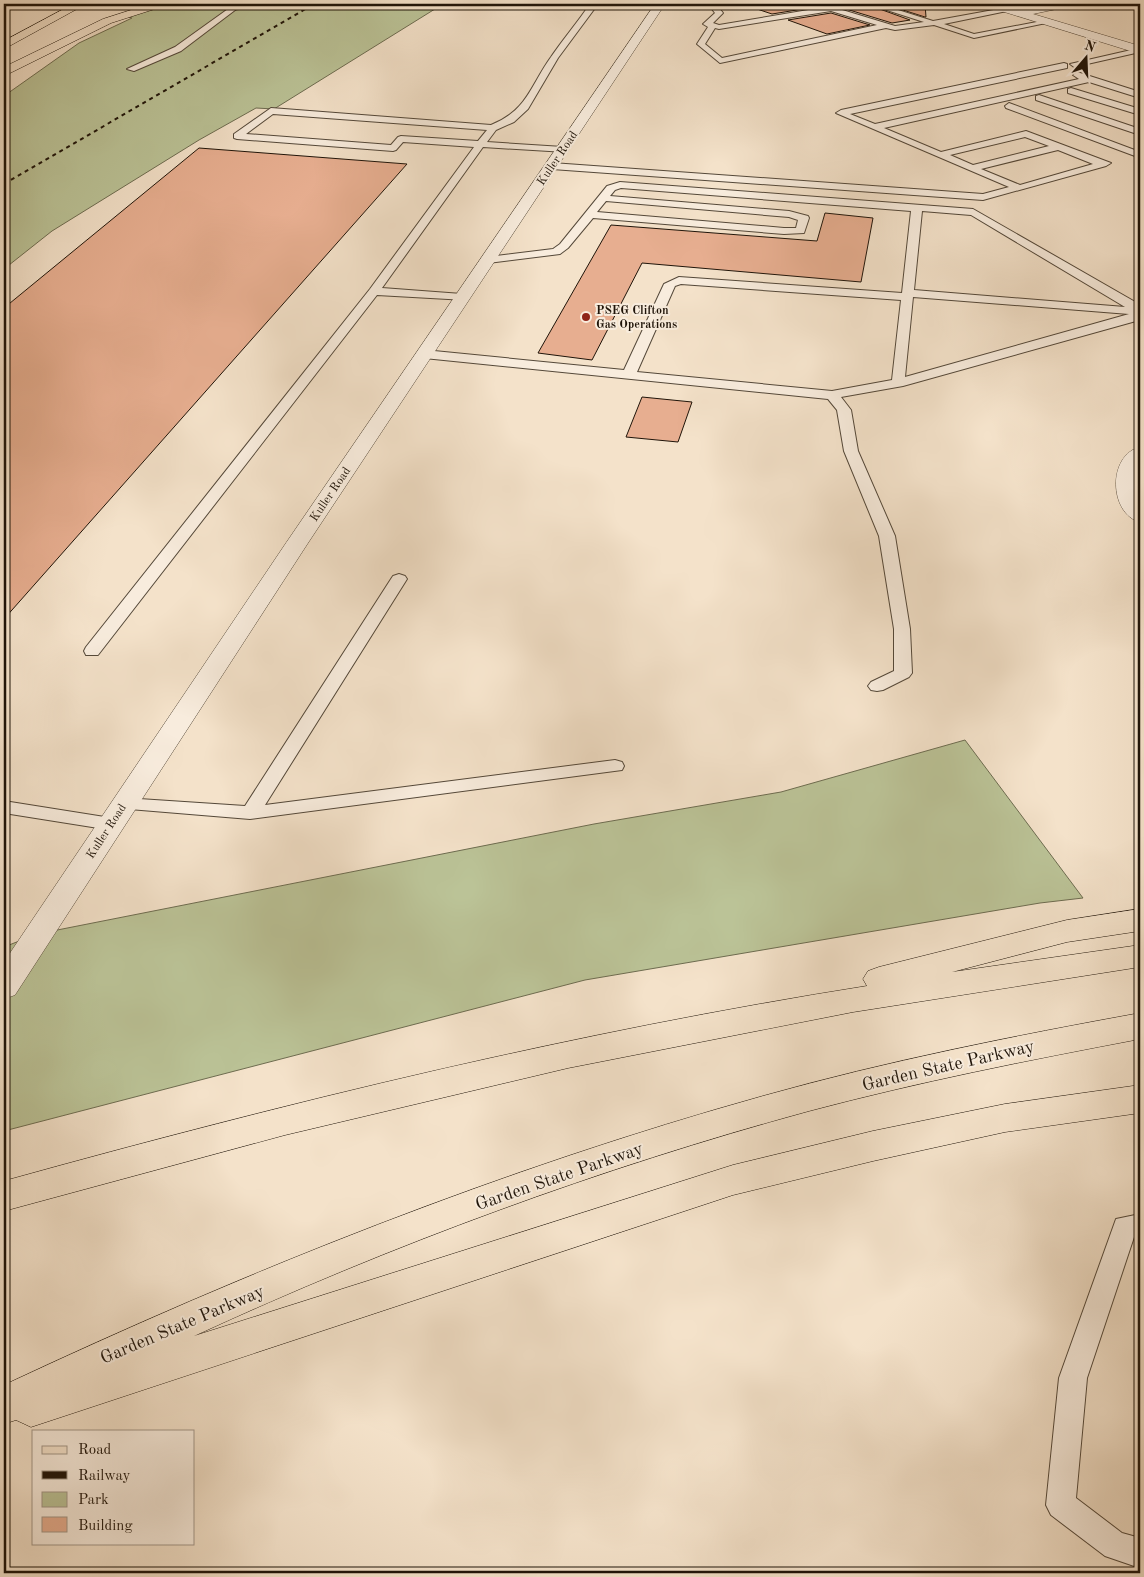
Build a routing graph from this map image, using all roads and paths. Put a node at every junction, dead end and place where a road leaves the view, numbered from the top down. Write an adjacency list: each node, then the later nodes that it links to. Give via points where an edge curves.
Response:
1 (11, 4): 13 (main road)
2 (56, 4): 22 (main road)
3 (82, 4): 23 (main road)
4 (160, 4): 27 (main road, via 107,21)
5 (239, 4): 26 (lane, via 178,48)
6 (594, 4): 35 (lane, via 519,112 511,120)
7 (660, 4): 41 (street, Kuller Road)
8 (712, 4): 20 (lane, via 719,13 707,24)
9 (856, 4): 14 (lane)
10 (872, 4): 19 (lane)
11 (989, 4): 15 (street)
12 (1067, 4): 17 (street)
13 (4, 8)
14 (829, 8): 20 (lane); 21 (lane)
15 (1007, 9): 17 (street); 19 (lane)
16 (101, 10): 27 (main road)
17 (1020, 13): 18 (street)
18 (1048, 22): 19 (lane, via 974,36); 24 (street)
19 (935, 23): 21 (lane, via 906,28)
20 (712, 26): 21 (lane, via 701,44 720,61)
21 (884, 26)
22 (4, 37)
23 (4, 46)
24 (1140, 50): 25 (lane)
25 (1054, 68): 28 (lane); 34 (lane, via 842,113)
26 (132, 69)
27 (4, 70)
28 (1089, 79): 30 (lane); 34 (lane)
29 (1071, 91): 33 (lane)
30 (1140, 95)
31 (1039, 98): 36 (lane)
32 (1009, 106): 40 (lane)
33 (1140, 112)
34 (874, 127): 39 (lane)
35 (493, 128): 38 (lane); 38 (lane, via 271,111 237,136 393,148 401,138)
36 (1140, 132)
37 (1058, 146): 39 (lane, via 1026,134); 42 (lane); 43 (lane)
38 (478, 148): 41 (lane); 52 (lane)
39 (940, 154): 43 (lane)
40 (1139, 154): 42 (lane)
41 (557, 158): 46 (lane); 51 (street, Kuller Road)
42 (1102, 164): 45 (lane)
43 (972, 168): 45 (lane)
44 (610, 188): 47 (lane); 48 (lane, via 638,186)
45 (1019, 188): 46 (lane)
46 (975, 196): 49 (lane)
47 (602, 198): 50 (lane); 50 (lane, via 789,214 804,218 800,231 784,231)
48 (917, 208): 49 (lane); 53 (lane)
49 (973, 212): 55 (lane)
50 (588, 214): 51 (lane, via 556,252)
51 (488, 260): 54 (street, Kuller Road)
52 (374, 291): 54 (lane); 63 (lane)
53 (908, 295): 55 (lane); 57 (lane, via 679,280 670,284); 58 (lane)
54 (462, 298): 56 (street, Kuller Road)
55 (1137, 311): 58 (lane, via 1132,318)
56 (424, 354): 57 (lane); 66 (street, Kuller Road)
57 (629, 374): 59 (lane)
58 (898, 383): 59 (lane)
59 (832, 395): 64 (lane, via 844,410 851,451 886,536 902,629 903,673)
60 (1140, 453): 61 (street, via 1127,470 1126,491 1131,505)
61 (1140, 515)
62 (399, 579): 68 (lane)
63 (92, 651)
64 (876, 686)
65 (615, 766): 68 (lane)
66 (124, 804): 68 (lane); 69 (street, Kuller Road)
67 (4, 808): 69 (lane)
68 (250, 813)
69 (111, 824): 72 (street, Kuller Road)
70 (1140, 920): 74 (main road, via 1068,931)
71 (1140, 956): 74 (main road, via 917,989)
72 (4, 987)
73 (1140, 1026): 78 (main road, Garden State Parkway, via 866,1083 755,1113 555,1176 212,1310)
74 (637, 1041): 76 (main road, via 351,1105)
75 (1140, 1099): 79 (main road, via 1005,1118 733,1180)
76 (18, 1192)
77 (1140, 1225): 80 (lane, via 1124,1227 1073,1378 1061,1505 1115,1546)
78 (4, 1405)
79 (4, 1416)
80 (1140, 1553)

